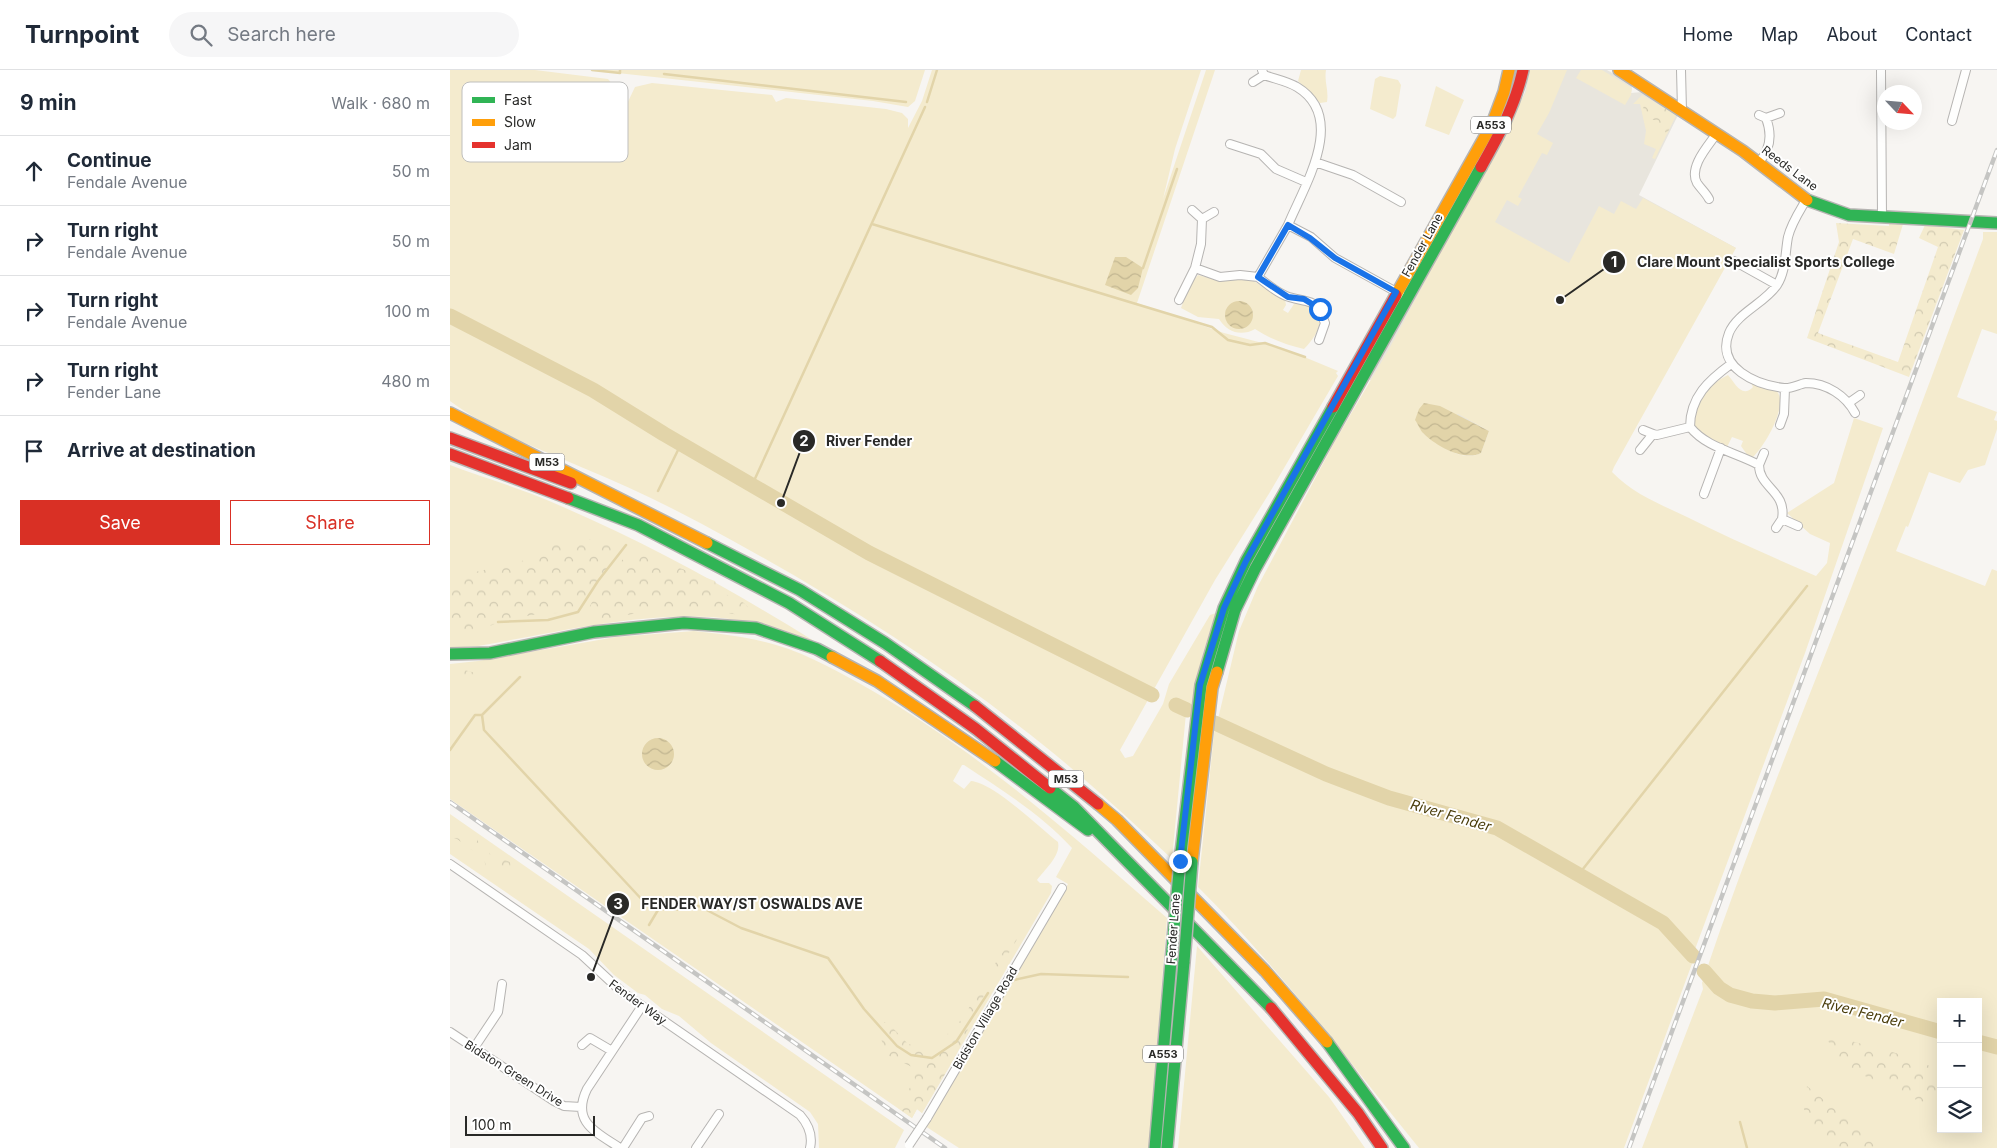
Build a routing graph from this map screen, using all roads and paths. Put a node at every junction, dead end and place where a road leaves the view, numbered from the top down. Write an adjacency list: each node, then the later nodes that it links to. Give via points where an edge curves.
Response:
1 (1509, 70): 30 (main road, Fender Lane / A553, via 1492,124)
2 (1522, 70): 31 (main road, Fender Lane / A553, via 1517,96 1506,123)
3 (1619, 70): 9 (main road, Reeds Lane)
4 (1681, 70): 9 (street)
5 (1880, 70): 22 (street)
6 (1966, 70): 11 (street)
7 (1263, 73): 8 (street); 14 (street, via 1298,88 1316,106 1322,134)
8 (1253, 82)
9 (1682, 110): 12 (main road, Reeds Lane)
10 (1780, 113): 15 (street, via 1762,116 1770,128 1770,140)
11 (1952, 122)
12 (1717, 133): 15 (main road, Reeds Lane); 17 (street, via 1701,156 1695,173 1697,183)
13 (1230, 144): 16 (street, via 1261,154 1276,169)
14 (1315, 162): 16 (street); 19 (street, via 1357,177)
15 (1759, 162): 18 (main road, Reeds Lane)
16 (1306, 182): 25 (street)
17 (1709, 200)
18 (1806, 200): 22 (main road, Reeds Lane, via 1849,215); 29 (street, via 1788,237 1782,274)
19 (1401, 202)
20 (1192, 210): 23 (street)
21 (1214, 212): 23 (street)
22 (1882, 217): 24 (main road, Reeds Lane)
23 (1202, 219): 27 (street, via 1201,244)
24 (1997, 223)
25 (1288, 225): 28 (street); 30 (street, via 1335,258)
26 (1734, 261): 29 (street)
27 (1195, 268): 28 (street, via 1220,277 1240,274); 32 (street)
28 (1258, 277): 33 (street, via 1288,297 1304,299 1320,309 1325,323)
29 (1776, 285): 34 (street, via 1729,333 1727,347)
30 (1396, 292): 31 (street); 56 (main road, Fender Lane / A553, via 1246,561 1224,608 1200,685)
31 (1409, 298): 56 (main road, Fender Lane / A553, via 1255,569 1235,610 1212,688)
32 (1179, 300)
33 (1319, 340)
34 (1731, 364): 35 (street, via 1745,377); 41 (street, via 1712,378 1694,401)
35 (1785, 388): 37 (street, via 1806,383 1819,385); 40 (street)
36 (1860, 395): 37 (street)
37 (1850, 402): 39 (street)
38 (450, 413): 51 (main road, M53)
39 (1855, 413)
40 (1780, 425)
41 (1690, 427): 43 (street); 45 (street, via 1699,437)
42 (1643, 430): 43 (street)
43 (1653, 434): 46 (street)
44 (450, 438): 51 (main road, M53)
45 (1721, 448): 49 (street); 50 (street)
46 (1640, 450)
47 (1764, 453): 49 (street)
48 (450, 454): 57 (main road, M53, via 638,525 789,603 872,655 976,729 1074,807)
49 (1759, 465): 52 (street, via 1759,474 1778,495)
50 (1704, 494)
51 (644, 510): 76 (main road, M53, via 800,590 885,643 986,714 1117,820 1265,971 1323,1037)
52 (1782, 519): 53 (street); 54 (street)
53 (1798, 526)
54 (1776, 528)
55 (450, 654): 57 (main road, M53, via 490,653 594,632 684,623 756,628 817,649 877,681 966,739)
56 (1186, 861): 73 (main road, Fender Lane / A553, bridge, via 1171,960); 74 (main road, Fender Lane / A553, bridge, via 1184,962)
57 (1130, 862): 75 (main road, M53, via 1255,989 1358,1113)
58 (450, 864): 61 (street, Fender Way, via 582,955)
59 (1062, 888): 69 (street, Bidston Village Road, bridge)
60 (502, 984): 64 (street, via 498,1012)
61 (642, 1006): 65 (street); 72 (street, Fender Way, via 800,1115 808,1124)
62 (450, 1032): 64 (street, Bidston Green Drive)
63 (582, 1045): 65 (street, via 590,1038)
64 (474, 1048): 66 (street, Bidston Green Drive, via 554,1101 564,1106)
65 (612, 1051): 66 (street, via 587,1089)
66 (581, 1107): 70 (street, via 588,1126)
67 (719, 1114): 71 (street)
68 (649, 1116): 70 (street, via 642,1118)
69 (908, 1146)
70 (622, 1148)
71 (696, 1148)
72 (810, 1148)
73 (1155, 1148)
74 (1168, 1148)
75 (1382, 1148)
76 (1404, 1148)

